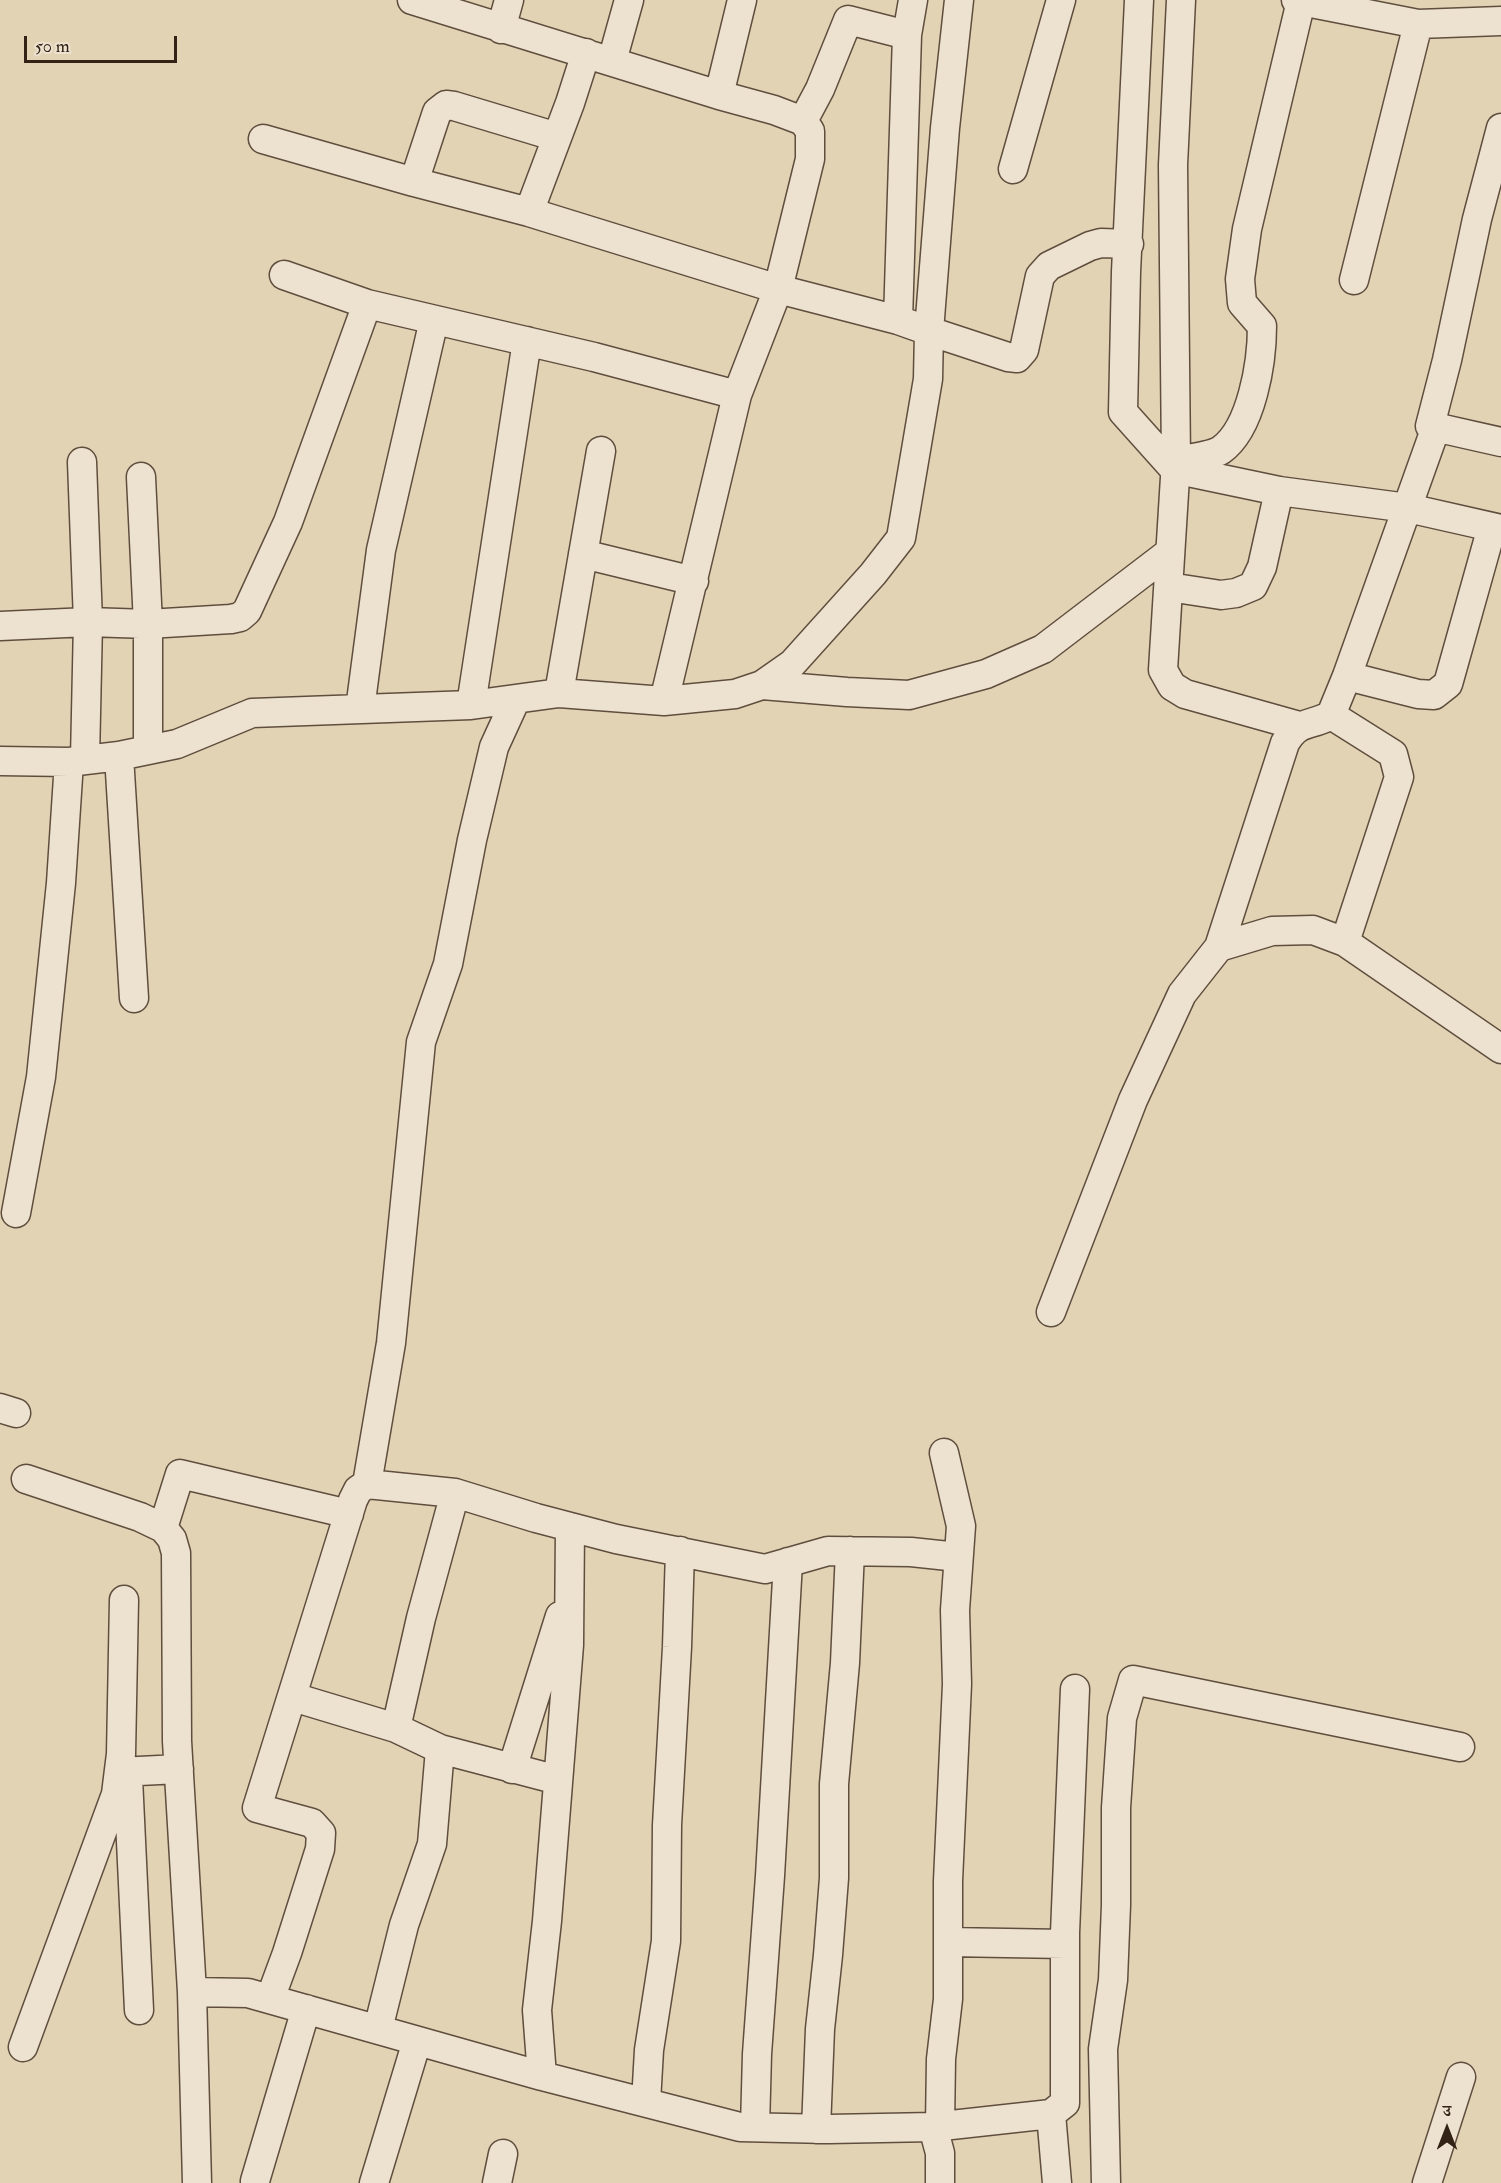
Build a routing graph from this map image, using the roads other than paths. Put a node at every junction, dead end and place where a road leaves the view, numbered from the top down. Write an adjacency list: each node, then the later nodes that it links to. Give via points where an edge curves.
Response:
1 (412, 0): 13 (street)
2 (509, 0): 13 (street)
3 (628, 0): 15 (street)
4 (742, 0): 16 (street)
5 (913, 0): 14 (street)
6 (959, 0): 31 (street)
7 (1061, 0): 21 (street)
8 (1138, 0): 24 (street)
9 (1181, 0): 38 (street, via 1173,165)
10 (1298, 0): 12 (street); 38 (street, via 1247,229 1240,279 1242,303 1262,326 1262,351 1252,393 1241,428 1220,451)
11 (1489, 14): 12 (street)
12 (1406, 15): 26 (street)
13 (501, 28): 15 (street)
14 (908, 35): 17 (street, via 848,20); 30 (street)
15 (599, 57): 16 (street); 18 (street)
16 (719, 95): 17 (street)
17 (803, 121): 27 (street, via 810,131 810,159)
18 (557, 137): 22 (street, via 446,105 437,112); 23 (street)
19 (262, 139): 22 (street)
20 (1499, 143): 34 (street, via 1477,219 1430,426)
21 (1013, 169)
22 (414, 182): 23 (street)
23 (529, 212): 27 (street)
24 (1129, 244): 31 (street, via 1090,246 1049,266 1040,276 1024,350 1017,358); 38 (street, via 1123,412)
25 (284, 275): 28 (street)
26 (1354, 280)
27 (778, 289): 30 (street); 33 (street)
28 (367, 304): 29 (street); 48 (street, via 288,522 247,611 231,619)
29 (434, 320): 32 (street); 56 (street, via 381,550)
30 (898, 320): 31 (street)
31 (929, 331): 51 (street, via 928,379 901,538 792,664)
32 (527, 341): 33 (street); 55 (street)
33 (737, 395): 45 (street)
34 (1436, 427): 35 (street); 41 (street)
35 (1501, 442)
36 (601, 451): 44 (street)
37 (82, 462): 47 (street)
38 (1175, 465): 40 (street); 43 (street)
39 (141, 477): 48 (street)
40 (1279, 491): 41 (street); 46 (street, via 1262,567 1253,586 1221,595)
41 (1408, 508): 42 (street); 50 (street)
42 (1497, 528): 50 (street, via 1448,684 1434,695 1418,694)
43 (1170, 552): 46 (street); 51 (street, via 1044,649 986,674 909,695)
44 (583, 554): 45 (street); 52 (street)
45 (694, 581): 54 (street)
46 (1170, 587): 58 (street, via 1163,670 1172,686 1185,694)
47 (88, 622): 48 (street); 49 (street); 61 (street)
48 (147, 624): 59 (street)
49 (0, 626)
50 (1347, 676): 57 (street)
51 (762, 685): 54 (street, via 735,694)
52 (559, 693): 53 (street); 54 (street)
53 (516, 699): 55 (street); 71 (street, via 494,747 448,964 421,1042 391,1343)
54 (664, 701)
55 (471, 705): 56 (street)
56 (360, 710): 59 (street, via 252,712 177,744)
57 (1331, 715): 58 (street); 63 (street, via 1393,754 1399,777)
58 (1299, 726): 64 (street, via 1285,743)
59 (147, 750): 60 (street)
60 (119, 756): 61 (street); 65 (street)
61 (77, 760): 62 (street); 67 (street, via 41,1077)
62 (0, 761)
63 (1345, 942): 64 (street, via 1314,930 1272,931); 66 (street)
64 (1219, 947): 68 (street, via 1182,994 1134,1100)
65 (134, 998)
66 (1501, 1049)
67 (16, 1213)
68 (1051, 1312)
69 (944, 1453): 78 (street, via 960,1526)
70 (26, 1479): 75 (street)
71 (367, 1484): 72 (street); 73 (street, via 358,1490)
72 (455, 1493): 74 (street); 84 (street)
73 (349, 1514): 75 (street, via 180,1474); 83 (street)
74 (570, 1527): 76 (street); 80 (street)
75 (163, 1528): 87 (street, via 176,1552)
76 (680, 1551): 79 (street, via 765,1569); 102 (street, via 667,1825 666,1941 649,2050)
77 (850, 1551): 78 (street); 79 (street, via 828,1551); 106 (street, via 834,1784 834,1878 820,2029)
78 (958, 1557): 91 (street)
79 (788, 1562): 105 (street)
80 (570, 1586): 88 (street); 90 (street)
81 (124, 1600): 89 (street)
82 (1075, 1689): 92 (street)
83 (293, 1696): 84 (street); 94 (street, via 257,1808 312,1823 321,1833 321,1841)
84 (396, 1728): 86 (street)
85 (1460, 1747): 114 (street, via 1133,1680 1122,1718 1113,1980 1103,2049)
86 (440, 1749): 88 (street); 97 (street, via 432,1844 404,1925)
87 (179, 1769): 89 (street); 93 (street)
88 (512, 1769): 90 (street)
89 (124, 1772): 96 (street); 99 (street)
90 (558, 1780): 100 (street, via 537,2010)
91 (948, 1942): 92 (street); 104 (street, via 948,1999)
92 (1065, 1944): 103 (street, via 1065,2103)
93 (192, 1992): 94 (street, via 248,1993); 109 (street)
94 (270, 1999): 95 (street)
95 (306, 2009): 97 (street); 108 (street)
96 (139, 2010)
97 (378, 2029): 98 (street)
98 (417, 2041): 100 (street); 110 (street)
99 (23, 2047)
100 (542, 2076): 102 (street)
101 (1461, 2076): 115 (street)
102 (646, 2102): 105 (street, via 740,2127)
103 (1052, 2114): 104 (street); 113 (street)
104 (937, 2126): 106 (street); 112 (street)
105 (755, 2127): 106 (street)
106 (816, 2129)
107 (503, 2154): 111 (street)
108 (255, 2181)
109 (197, 2183)
110 (374, 2183)
111 (497, 2183)
112 (940, 2183)
113 (1057, 2183)
114 (1106, 2183)
115 (1427, 2183)

